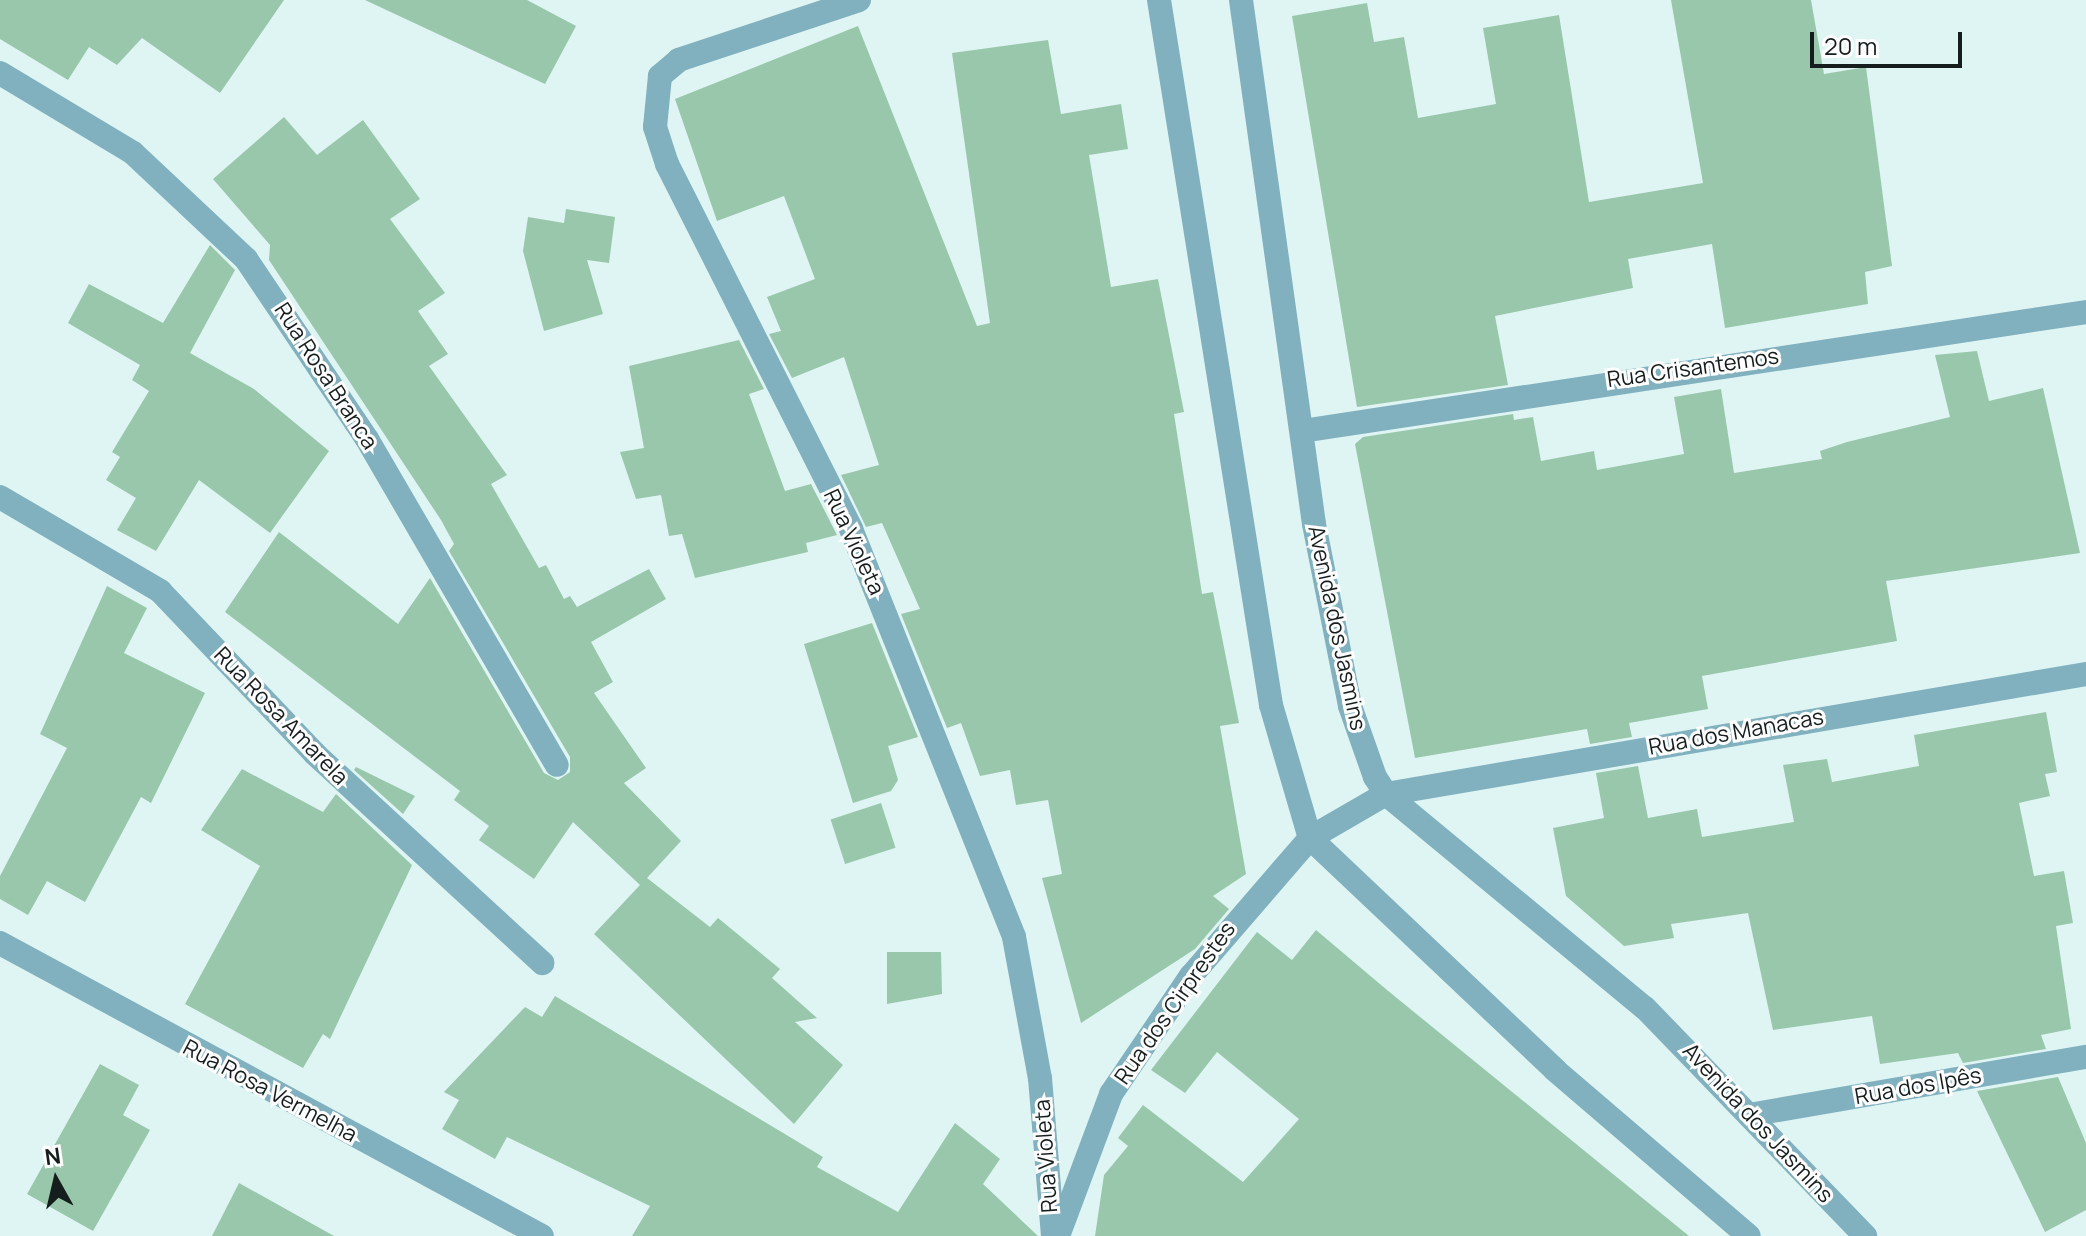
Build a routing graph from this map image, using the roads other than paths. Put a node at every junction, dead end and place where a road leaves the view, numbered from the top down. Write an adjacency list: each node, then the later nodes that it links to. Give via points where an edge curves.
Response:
1 (859, 0): 17 (street, Rua Violeta, via 679,60 660,76 655,127 667,164 851,529 1014,937 1040,1078)
2 (1159, 0): 11 (street, via 1271,705)
3 (1247, 1): 6 (street, Avenida dos Jasmins)
4 (0, 73): 9 (street, Rua Rosa Branca, via 133,153 246,259 367,439)
5 (2086, 312): 6 (street, Rua Crisantemos)
6 (1302, 431): 10 (street, Avenida dos Jasmins, via 1350,706)
7 (0, 497): 13 (street, Rua Rosa Amarela, via 160,591 315,754)
8 (2086, 674): 10 (street, Rua dos Manacas)
9 (557, 765)
10 (1386, 794): 11 (street, Rua dos Cirprestes); 15 (street, Avenida dos Jasmins, via 1645,1008)
11 (1310, 838): 17 (street, Rua dos Cirprestes, via 1232,921 1141,1046 1098,1120); 18 (street, via 1555,1070)
12 (0, 943): 16 (street, Rua Rosa Vermelha)
13 (542, 963)
14 (2086, 1057): 15 (street, Rua dos Ipês)
15 (1749, 1115): 19 (street, Avenida dos Jasmins)
16 (542, 1236)
17 (1056, 1236)
18 (1749, 1236)
19 (1865, 1236)

